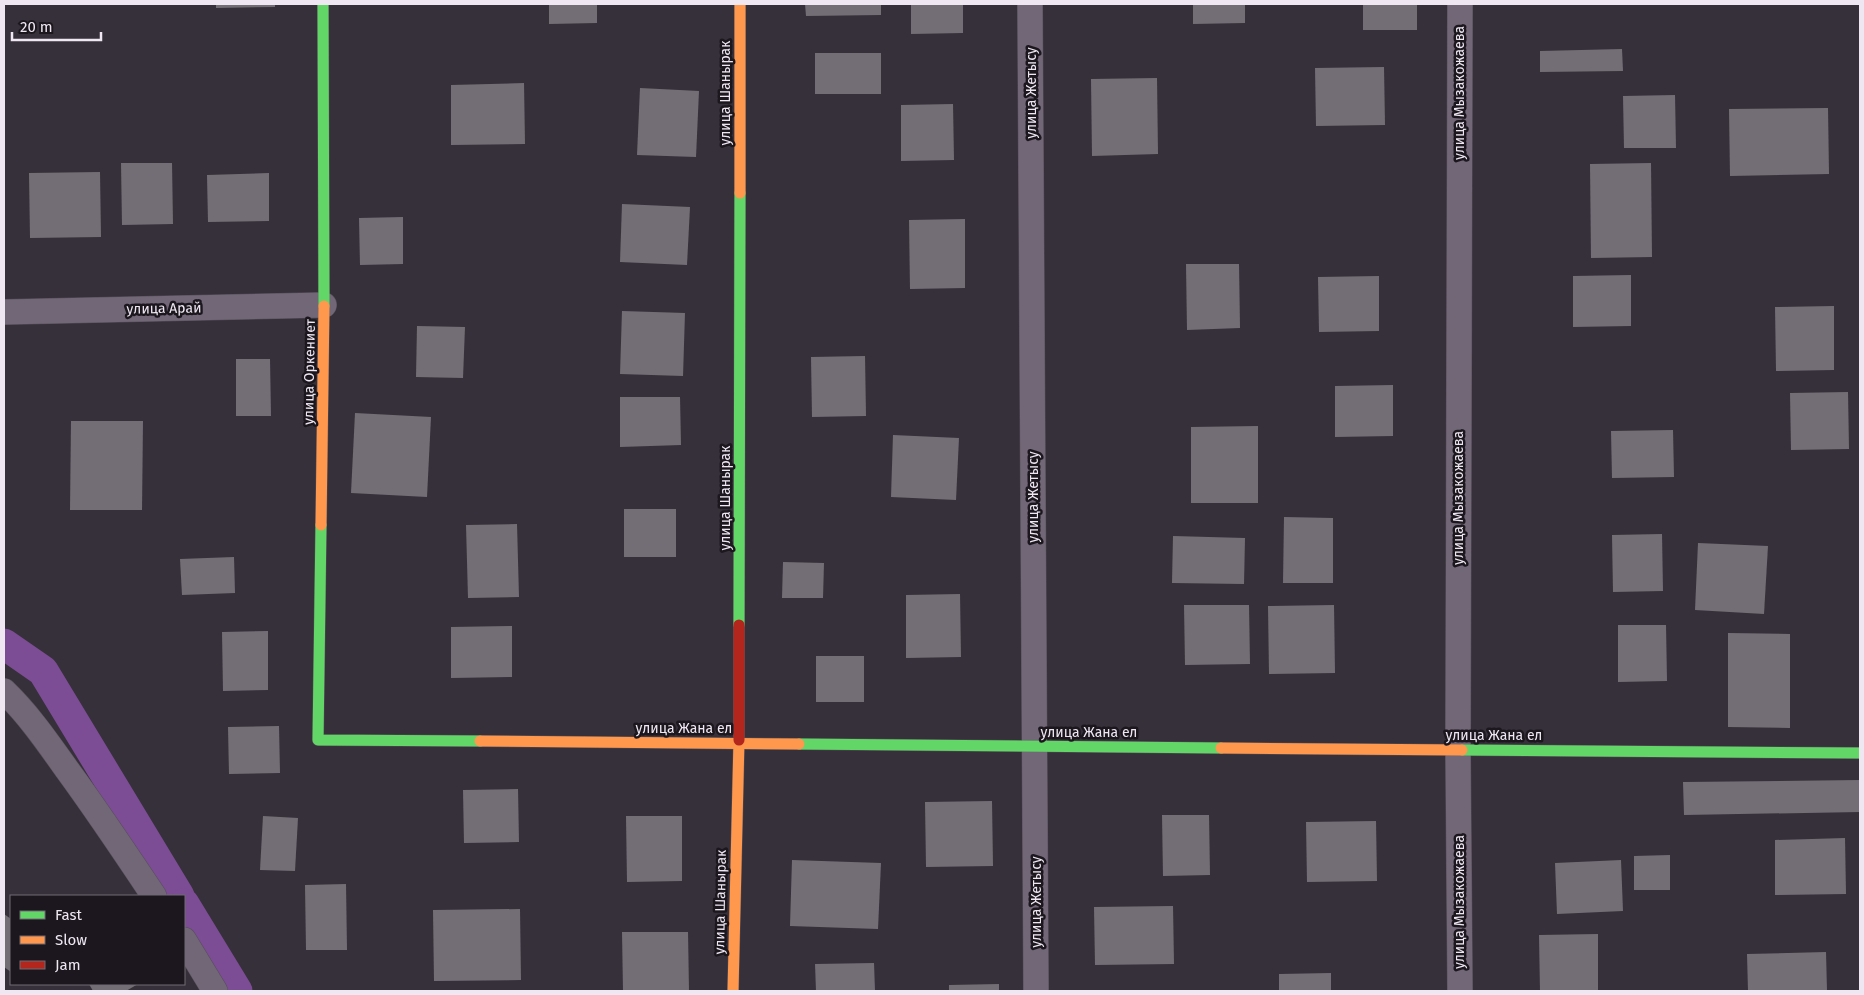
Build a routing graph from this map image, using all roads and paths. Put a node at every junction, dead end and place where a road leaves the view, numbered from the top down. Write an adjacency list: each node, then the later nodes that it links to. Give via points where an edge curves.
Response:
1 (323, 4): 5 (street, улица Оркениет)
2 (740, 4): 9 (street, улица Шанырак)
3 (1030, 4): 10 (street, улица Жетысу)
4 (1460, 4): 11 (street, улица Мызакожаева)
5 (324, 305): 6 (street, улица Арай); 8 (street, улица Оркениет)
6 (4, 312)
7 (4, 691): 13 (street, via 41,733)
8 (318, 740): 9 (street, улица Жана ел)
9 (739, 744): 10 (street, улица Жана ел); 16 (street, улица Шанырак)
10 (1035, 746): 11 (street, улица Жана ел); 17 (street, улица Жетысу)
11 (1458, 750): 12 (street, улица Жана ел); 18 (street, улица Мызакожаева)
12 (1860, 753)
13 (153, 895)
14 (185, 942): 15 (street)
15 (215, 991)
16 (733, 991)
17 (1036, 991)
18 (1460, 991)

